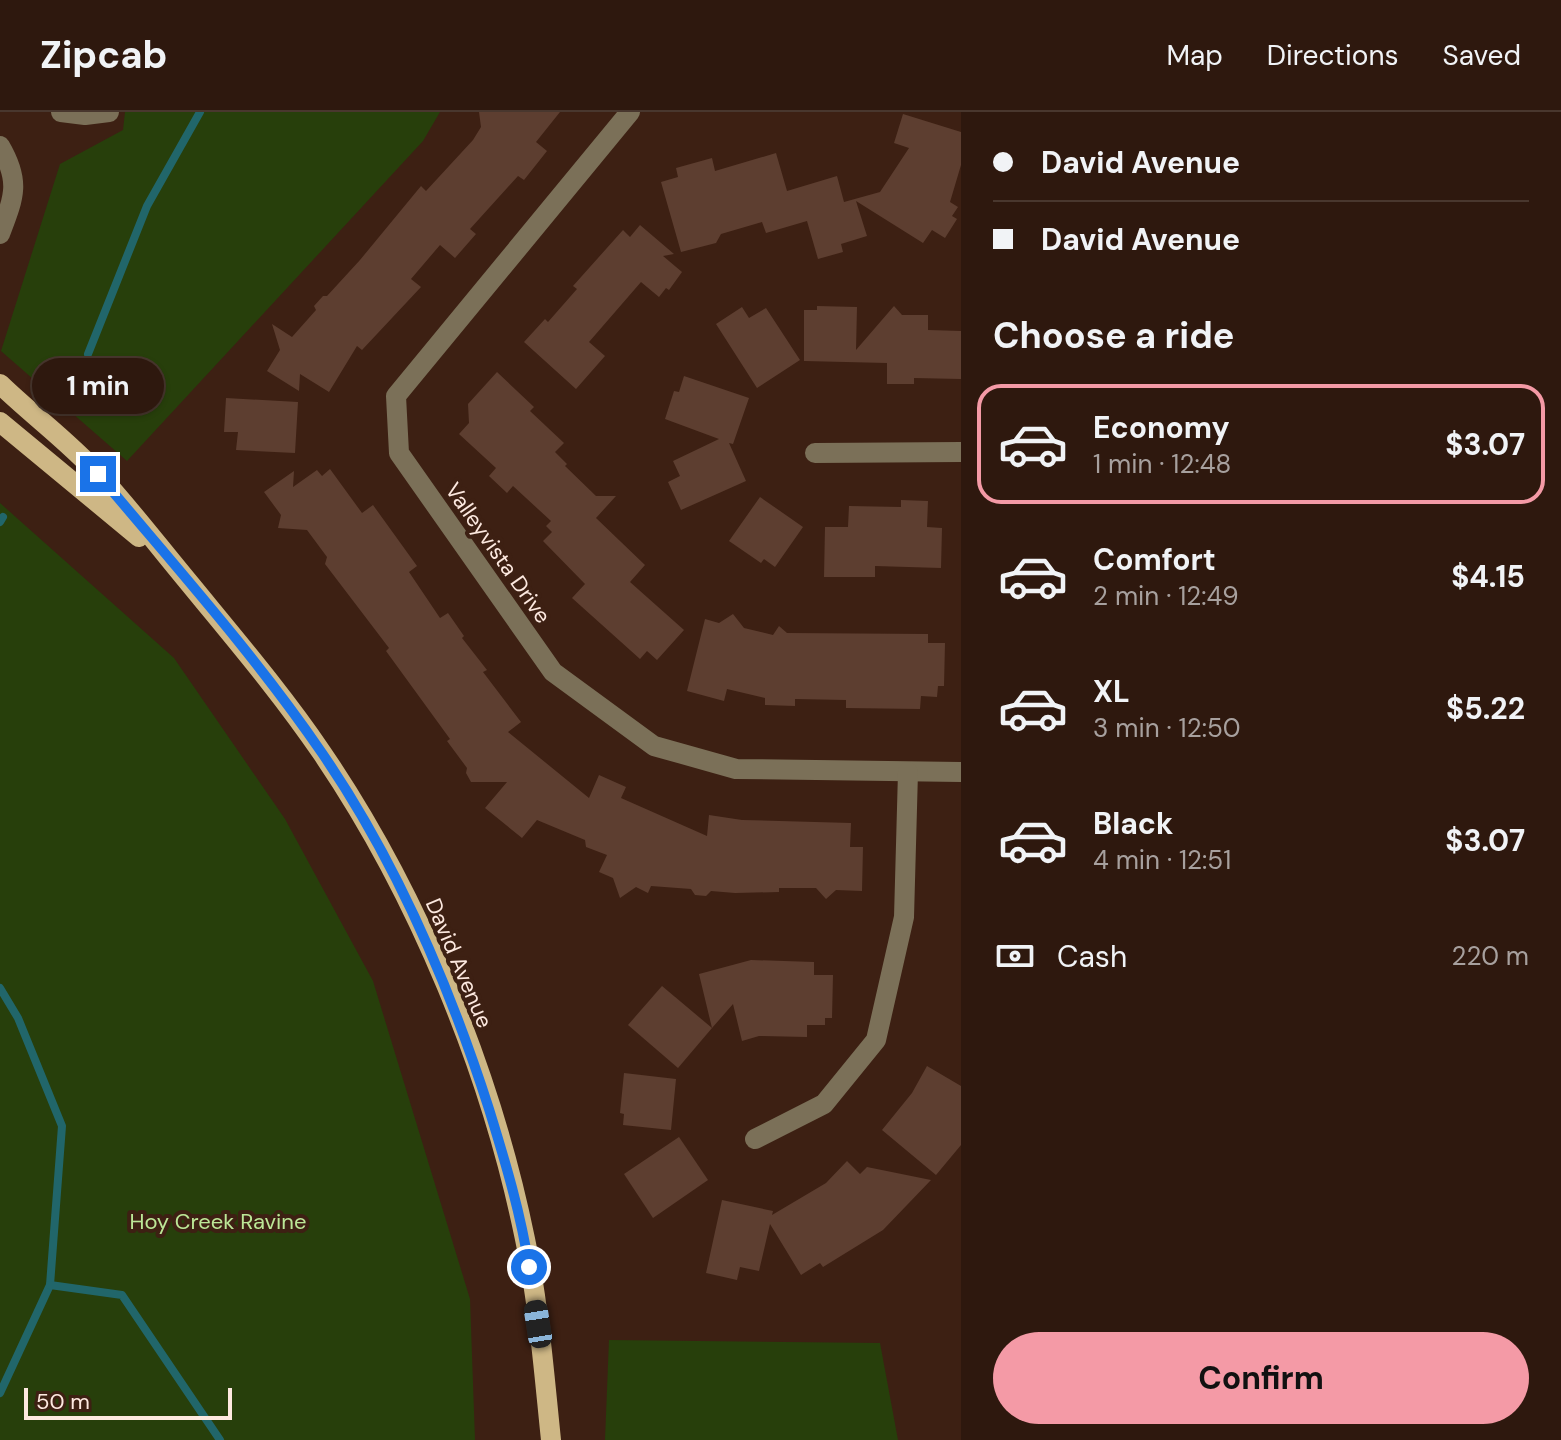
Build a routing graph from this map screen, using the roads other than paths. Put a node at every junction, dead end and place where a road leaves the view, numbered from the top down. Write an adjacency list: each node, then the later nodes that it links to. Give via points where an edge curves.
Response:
1 (61, 112): 2 (street)
2 (109, 112)
3 (630, 112): 11 (street, Valleyvista Drive, via 396,396 399,453 553,672 654,746 736,769)
4 (3, 158): 5 (street, via 15,192)
5 (0, 234)
6 (0, 384): 10 (main road, David Avenue, via 98,474)
7 (0, 422): 10 (main road, David Avenue)
8 (961, 452): 9 (street)
9 (815, 453)
10 (176, 567): 14 (main road, David Avenue, via 323,754 380,848 425,939 467,1039 525,1239)
11 (908, 772): 12 (street, Valleyvista Drive); 13 (street, via 904,917 876,1040 824,1104)
12 (961, 772)
13 (755, 1139)
14 (551, 1440)

